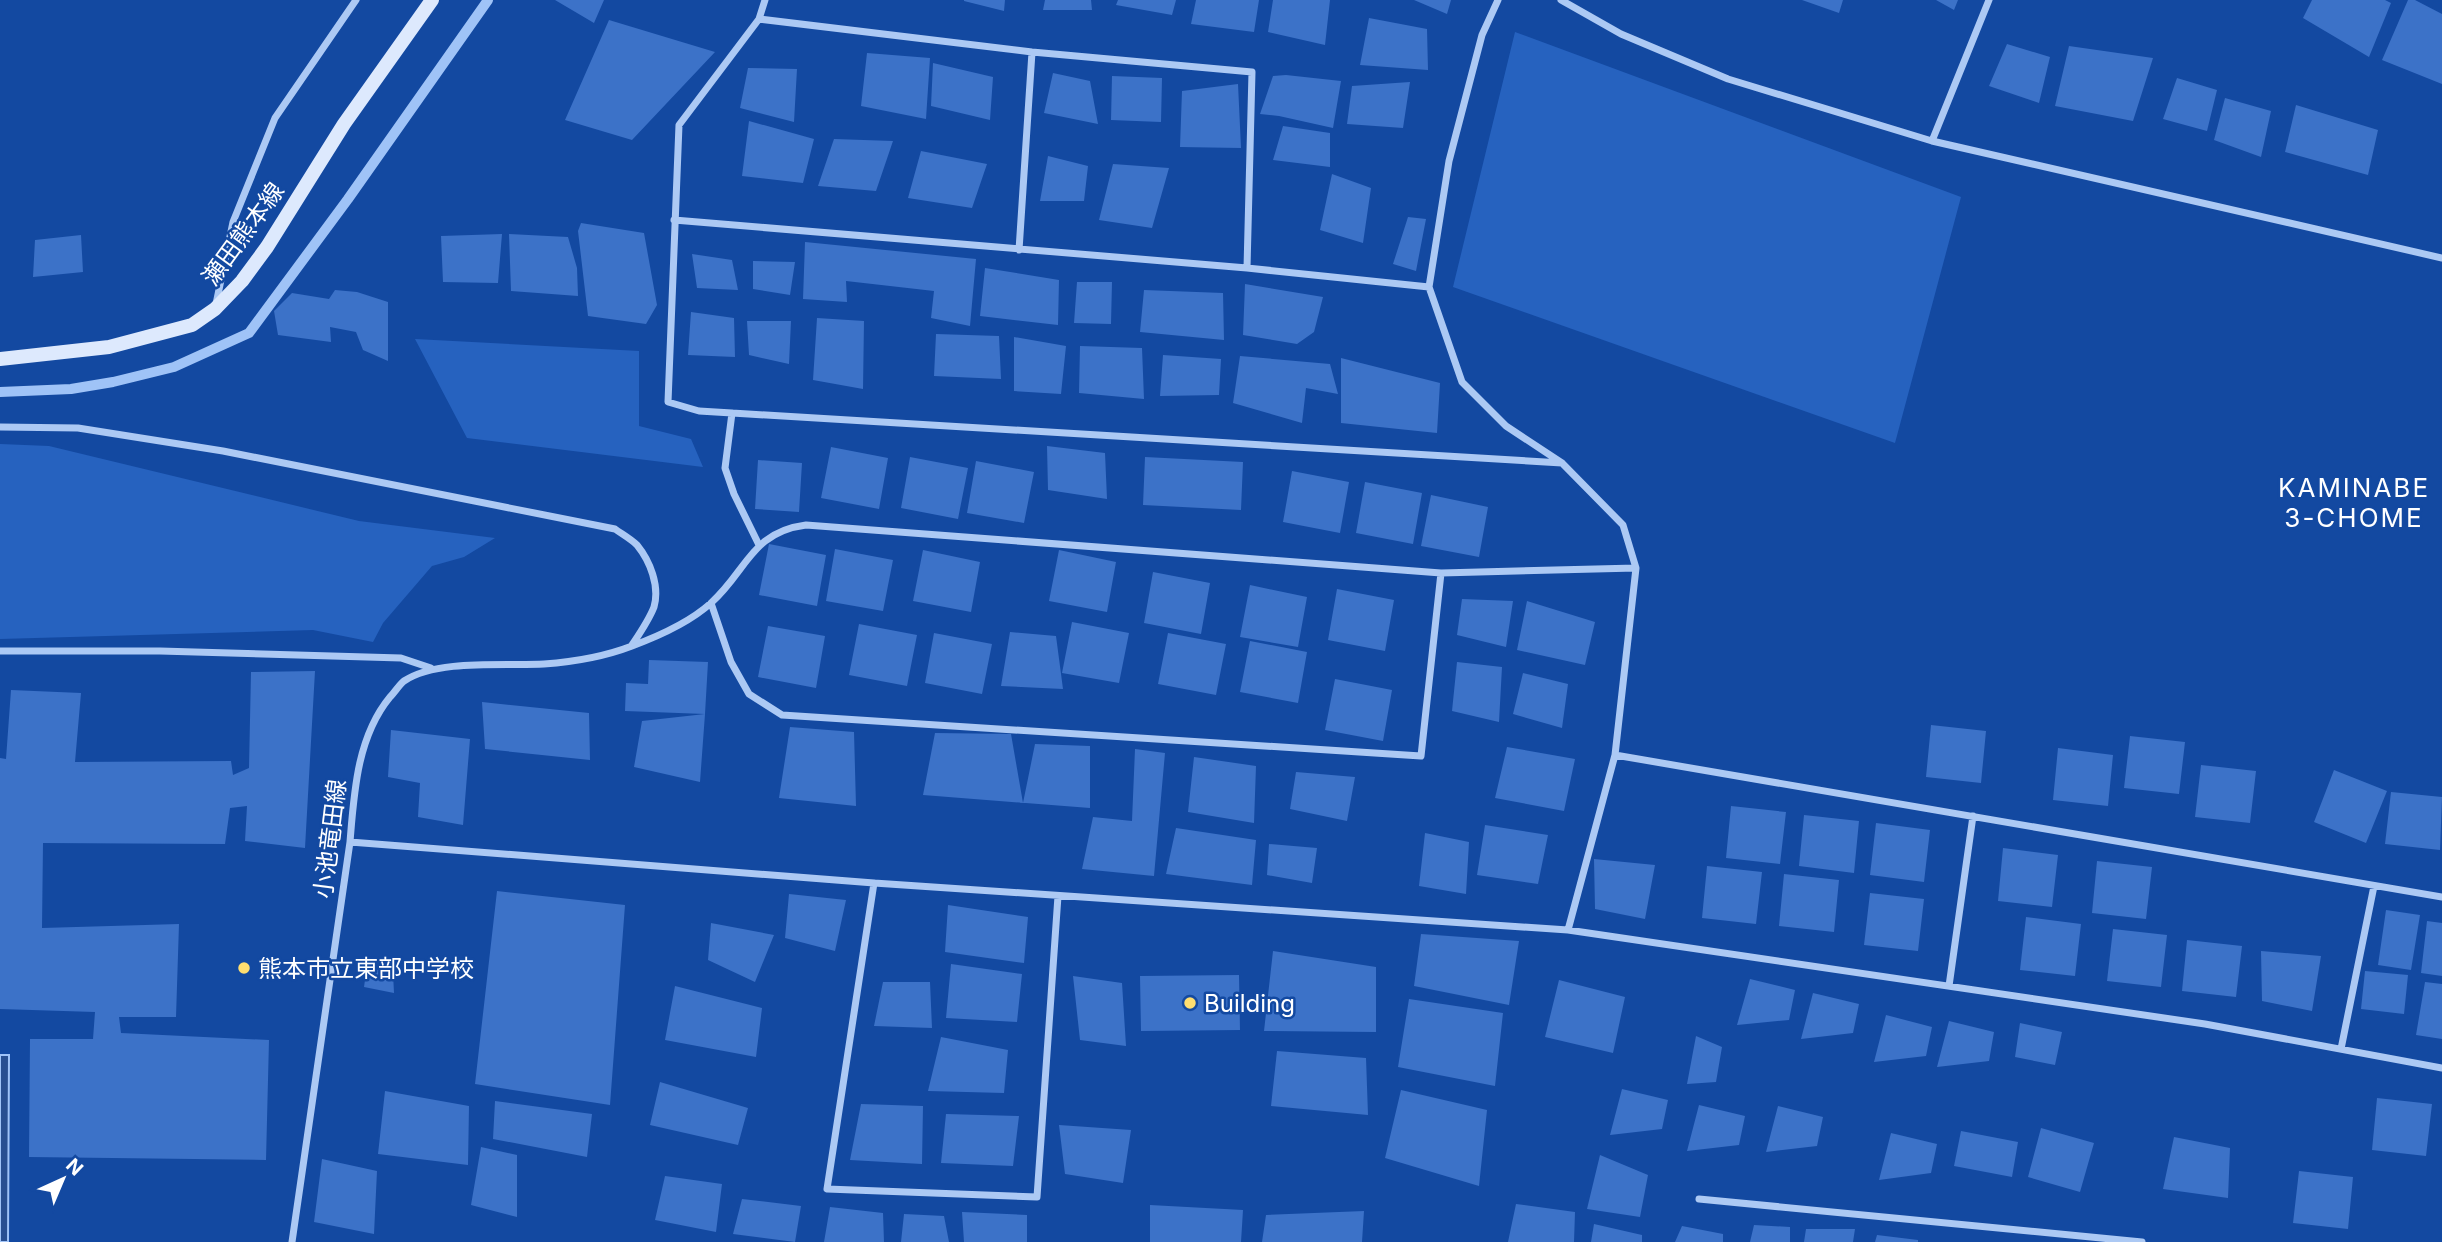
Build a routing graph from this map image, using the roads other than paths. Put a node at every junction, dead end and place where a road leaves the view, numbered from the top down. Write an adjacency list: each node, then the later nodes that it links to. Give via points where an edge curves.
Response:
1 (356, 0): 15 (street, via 275,118 233,222)
2 (432, 0): 15 (main road, 瀬田熊本線, via 344,124 267,247)
3 (765, 0): 7 (street)
4 (1498, 0): 14 (street, via 1482,35 1449,161)
5 (1562, 0): 9 (street, via 1621,34 1728,79)
6 (1989, 0): 9 (street)
7 (759, 19): 8 (street); 10 (street, via 679,125)
8 (1032, 51): 11 (street); 13 (street, via 1252,72)
9 (1931, 141): 12 (street)
10 (674, 220): 11 (street); 17 (street, via 668,402 699,411)
11 (1019, 250): 13 (street)
12 (2442, 258)
13 (1247, 268): 14 (street)
14 (1429, 287): 19 (street, via 1462,382 1506,426)
15 (215, 309): 16 (main road, 瀬田熊本線, via 192,325 109,347)
16 (0, 359)
17 (732, 413): 19 (street); 20 (street, via 727,478)
18 (0, 427): 24 (street, via 78,428 223,451 615,529 636,544 657,586 650,617)
19 (1562, 463): 21 (street, via 1623,525)
20 (759, 545): 22 (street, via 787,528 806,525); 23 (street, 小池竜田線)
21 (1636, 568): 22 (street); 27 (street)
22 (1441, 573): 23 (street, via 1421,757 782,715 749,694 731,662)
23 (711, 603): 24 (street, 小池竜田線, via 675,627)
24 (631, 647): 26 (street, 小池竜田線, via 548,664)
25 (0, 651): 26 (street, via 401,658)
26 (430, 668): 29 (street, 小池竜田線, via 403,682 380,709 363,750)
27 (1615, 755): 28 (street); 34 (street)
28 (1973, 816): 31 (street); 35 (street)
29 (350, 842): 30 (street); 40 (street, 小池竜田線)
30 (874, 883): 32 (street); 32 (street, via 827,1189 1037,1197)
31 (2374, 886): 33 (street); 36 (street)
32 (1058, 896): 34 (street)
33 (2442, 897)
34 (1568, 930): 35 (street)
35 (1949, 986): 36 (street)
36 (2341, 1049): 37 (street)
37 (2442, 1068)
38 (1699, 1199): 39 (street)
39 (2088, 1239): 41 (street)
40 (292, 1242)
41 (2142, 1242)

